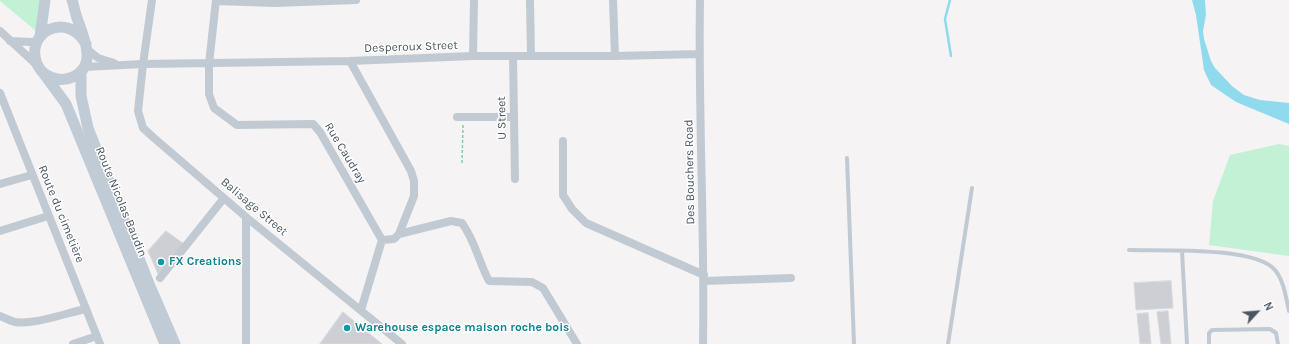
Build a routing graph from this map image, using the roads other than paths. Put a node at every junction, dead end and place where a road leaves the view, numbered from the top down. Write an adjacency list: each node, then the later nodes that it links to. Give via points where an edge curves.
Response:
1 (45, 0): 12 (main road)
2 (72, 0): 14 (main road)
3 (152, 0): 21 (street, Balisage Street)
4 (216, 0): 10 (street); 22 (street)
5 (355, 0): 10 (street)
6 (474, 0): 16 (street)
7 (530, 0): 18 (street)
8 (613, 0): 19 (street)
9 (700, 0): 15 (street, Des Bouchers Road)
10 (276, 1)
11 (0, 31): 13 (street)
12 (39, 39): 13 (street, via 31,42); 14 (main road, via 59,26 76,31); 25 (main road, via 35,58)
13 (10, 41): 25 (street)
14 (87, 47): 23 (street, via 98,58); 24 (main road)
15 (699, 54): 19 (street, Desperoux Street); 45 (street, Des Bouchers Road)
16 (473, 56): 17 (street, Desperoux Street); 20 (street, Desperoux Street)
17 (513, 56): 18 (street, Desperoux Street); 29 (street, U Street)
18 (531, 56): 19 (street, Desperoux Street)
19 (615, 56)
20 (350, 61): 22 (street, Desperoux Street); 40 (street, via 411,171 414,181 414,196)
21 (143, 64): 22 (street, Desperoux Street); 23 (street, Desperoux Street); 36 (street, Balisage Street, via 138,111 143,128)
22 (209, 64): 41 (street, Rue Caudray, via 209,94 214,108 237,125 313,124)
23 (123, 65): 24 (street, Desperoux Street)
24 (83, 69): 25 (main road, via 69,79 61,80 52,78); 54 (main road, Route Nicolas Baudin, via 81,96 88,128)
25 (41, 70): 53 (main road, Route Nicolas Baudin, via 66,104)
26 (0, 92): 27 (street, Route du cimetière)
27 (3, 111): 32 (street, Route du cimetière)
28 (460, 117): 29 (street)
29 (514, 117): 33 (street, U Street)
30 (562, 141): 45 (street, via 563,195 586,223)
31 (847, 158): 59 (lane)
32 (32, 175): 34 (street); 37 (street, Route du cimetière)
33 (515, 179)
34 (0, 184)
35 (972, 188): 60 (lane)
36 (224, 198): 38 (street, Balisage Street); 44 (street)
37 (48, 216): 39 (street); 47 (street, Route du cimetière)
38 (246, 217): 48 (street, Balisage Street); 55 (street)
39 (0, 231)
40 (399, 234): 41 (street, via 394,239); 57 (street, via 452,221 462,222 470,234 489,282 532,282 543,288)
41 (382, 240): 48 (street)
42 (1129, 250): 43 (lane)
43 (1182, 251): 49 (lane, via 1230,253 1268,264 1280,278); 61 (lane)
44 (160, 278)
45 (704, 278): 46 (street); 58 (street, Des Bouchers Road)
46 (791, 278)
47 (86, 309): 50 (street, via 22,322 13,322); 51 (street, Route du cimetière)
48 (360, 310): 56 (street, Balisage Street)
49 (1289, 311)
50 (0, 316)
51 (99, 340): 52 (street)
52 (73, 344)
53 (165, 344)
54 (175, 344)
55 (246, 344)
56 (402, 344)
57 (577, 344)
58 (703, 344)
59 (854, 344)
60 (948, 344)
61 (1187, 344)
62 (1208, 344): 63 (lane, via 1209,333 1212,330 1270,329 1276,333)
63 (1278, 344)

